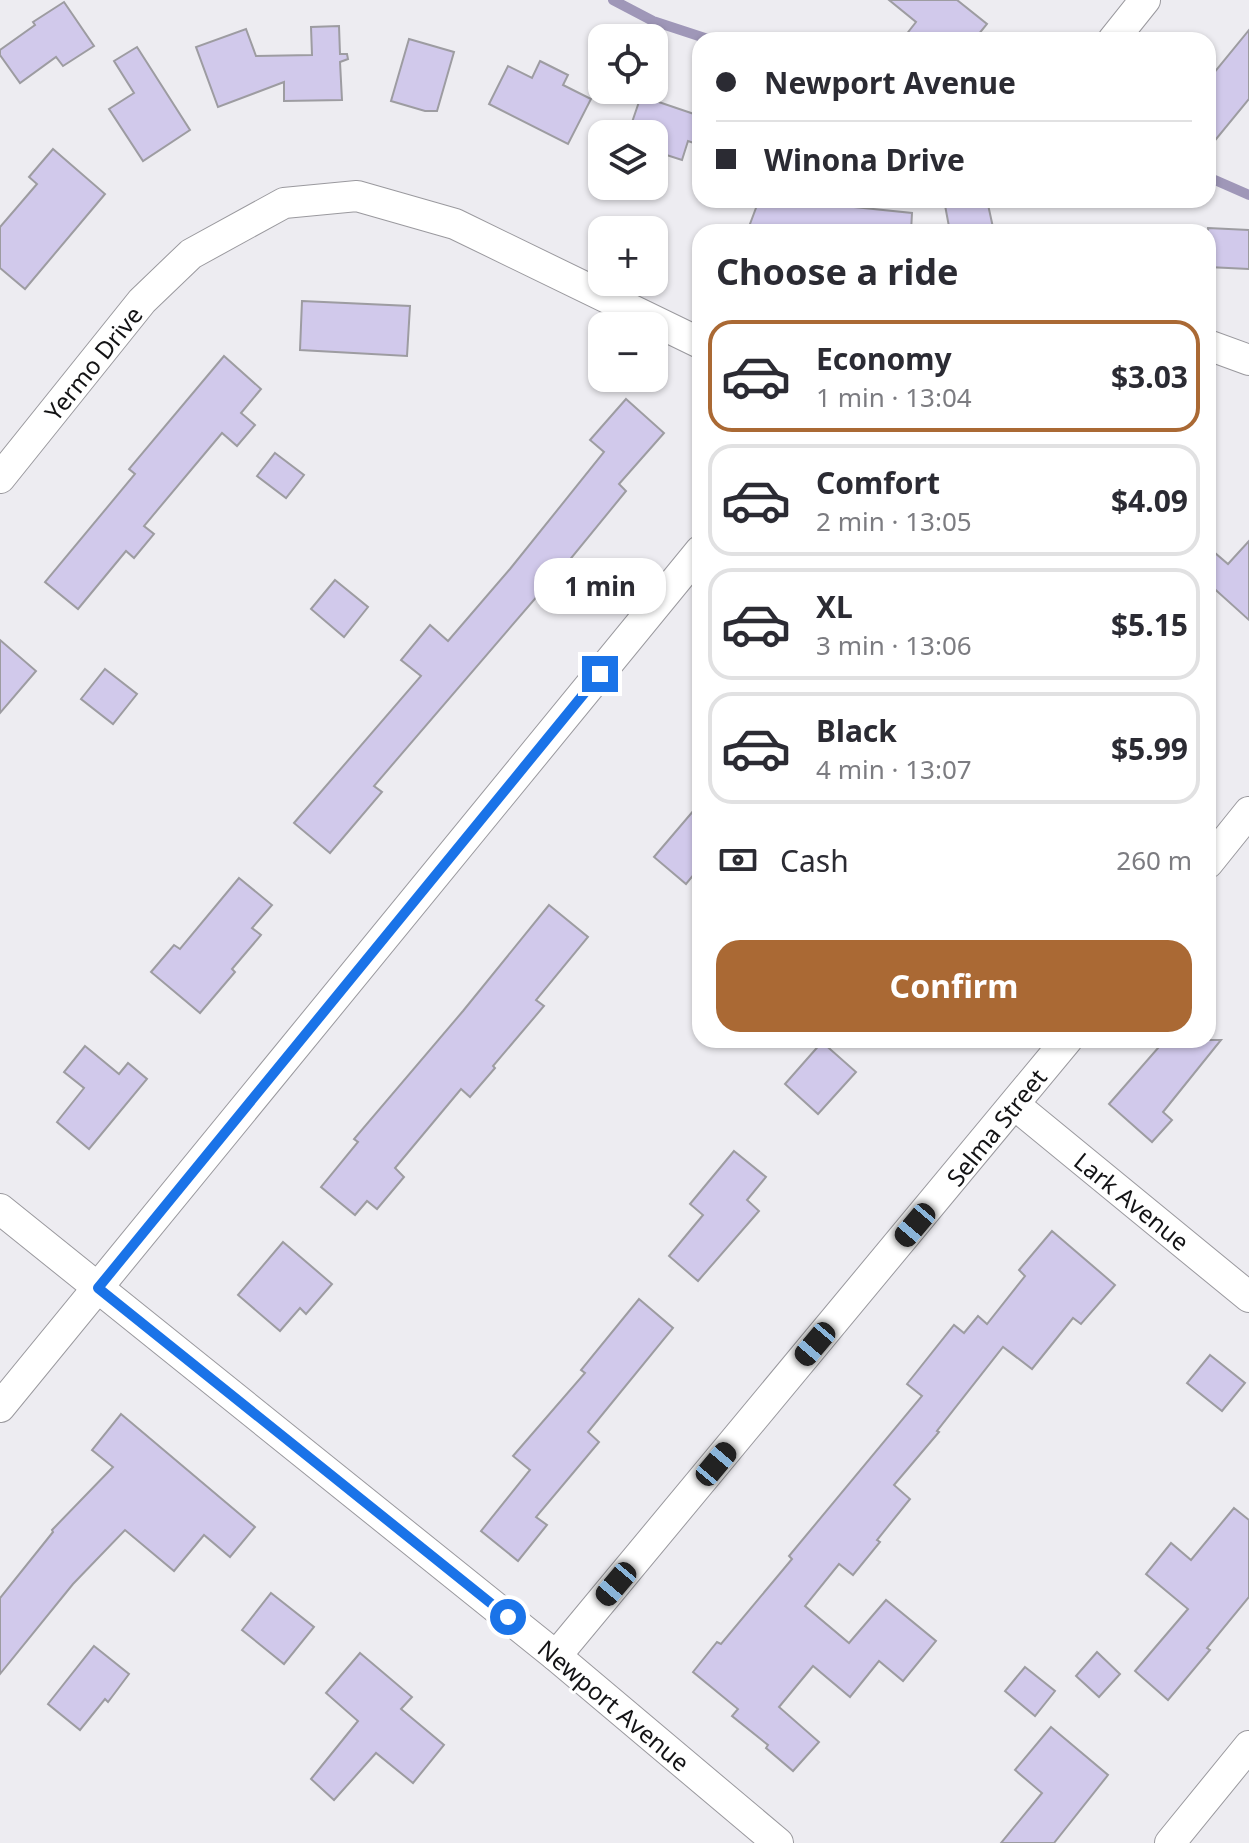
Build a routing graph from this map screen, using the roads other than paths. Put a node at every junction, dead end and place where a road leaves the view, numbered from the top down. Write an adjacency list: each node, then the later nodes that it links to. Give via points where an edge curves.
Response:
1 (1145, 0): 2 (street)
2 (1119, 32)
3 (692, 339): 6 (street, Yermo Drive, via 455,224 357,196 284,203 191,254 142,301)
4 (1216, 347): 5 (street)
5 (1249, 360)
6 (0, 478)
7 (692, 561): 13 (street)
8 (1249, 812): 9 (street)
9 (1216, 853)
10 (1061, 1048): 11 (street, Selma Street)
11 (1015, 1105): 14 (street, Lark Avenue); 16 (street, Selma Street)
12 (0, 1209): 13 (street, Newport Avenue)
13 (98, 1288): 15 (street); 16 (street, Newport Avenue)
14 (1249, 1297)
15 (0, 1407)
16 (556, 1656): 18 (street, Newport Avenue)
17 (1249, 1746): 19 (street)
18 (778, 1843)
19 (1170, 1843)

